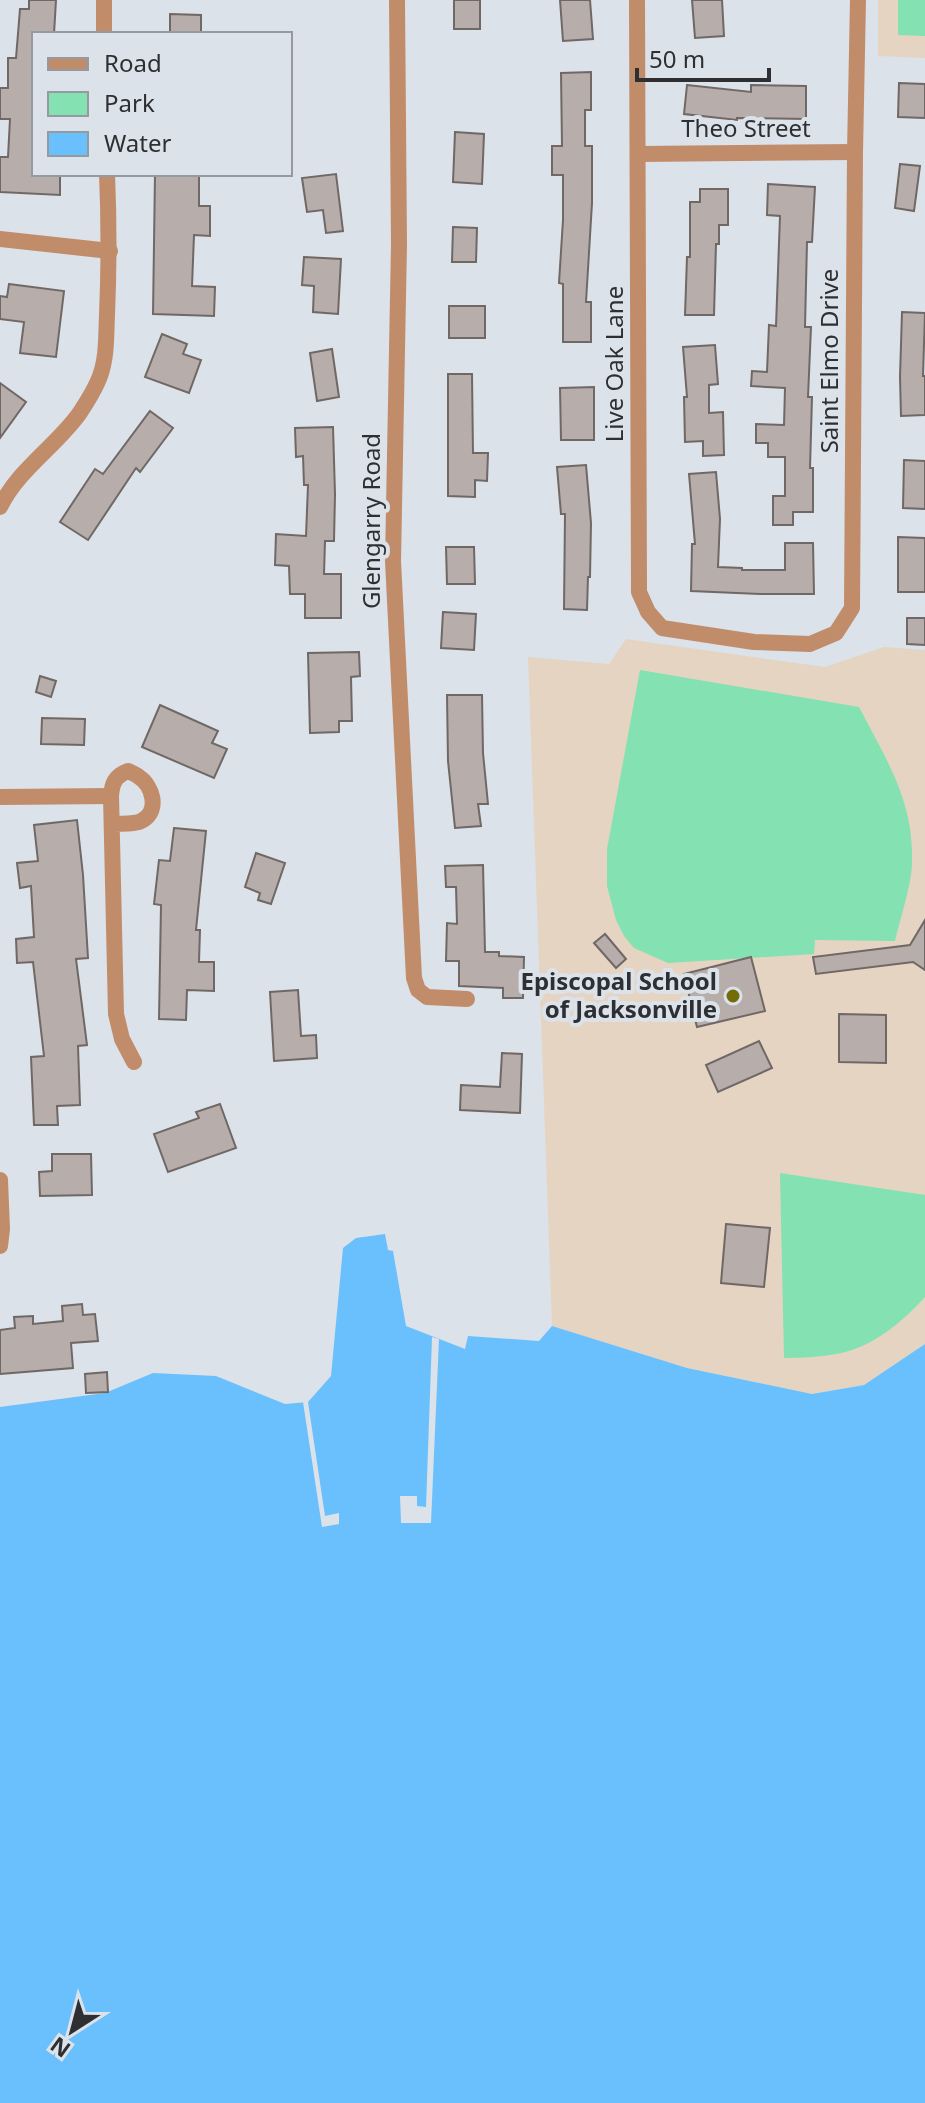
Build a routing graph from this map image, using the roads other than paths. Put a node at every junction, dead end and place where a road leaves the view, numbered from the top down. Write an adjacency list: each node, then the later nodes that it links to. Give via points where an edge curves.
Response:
1 (104, 0): 5 (street)
2 (397, 0): 16 (street, Glengarry Road, via 393,561 414,978 427,997)
3 (637, 0): 7 (street, Live Oak Lane)
4 (858, 0): 6 (street, Saint Elmo Drive)
5 (104, 32)
6 (855, 152): 7 (street, Theo Street); 12 (street, Saint Elmo Drive, via 852,608 836,633 810,644)
7 (639, 154): 12 (street, Live Oak Lane, via 639,592 662,628)
8 (107, 176): 10 (street)
9 (0, 239): 10 (street)
10 (110, 251): 11 (street, via 101,375 78,416 19,478)
11 (0, 507)
12 (754, 642)
13 (111, 796): 14 (street); 15 (street); 15 (street, via 114,780 128,771 151,789 153,803 143,820)
14 (0, 797)
15 (112, 824): 17 (street, via 116,1014)
16 (467, 999)
17 (134, 1062)
18 (0, 1180): 19 (street)
19 (0, 1246)

